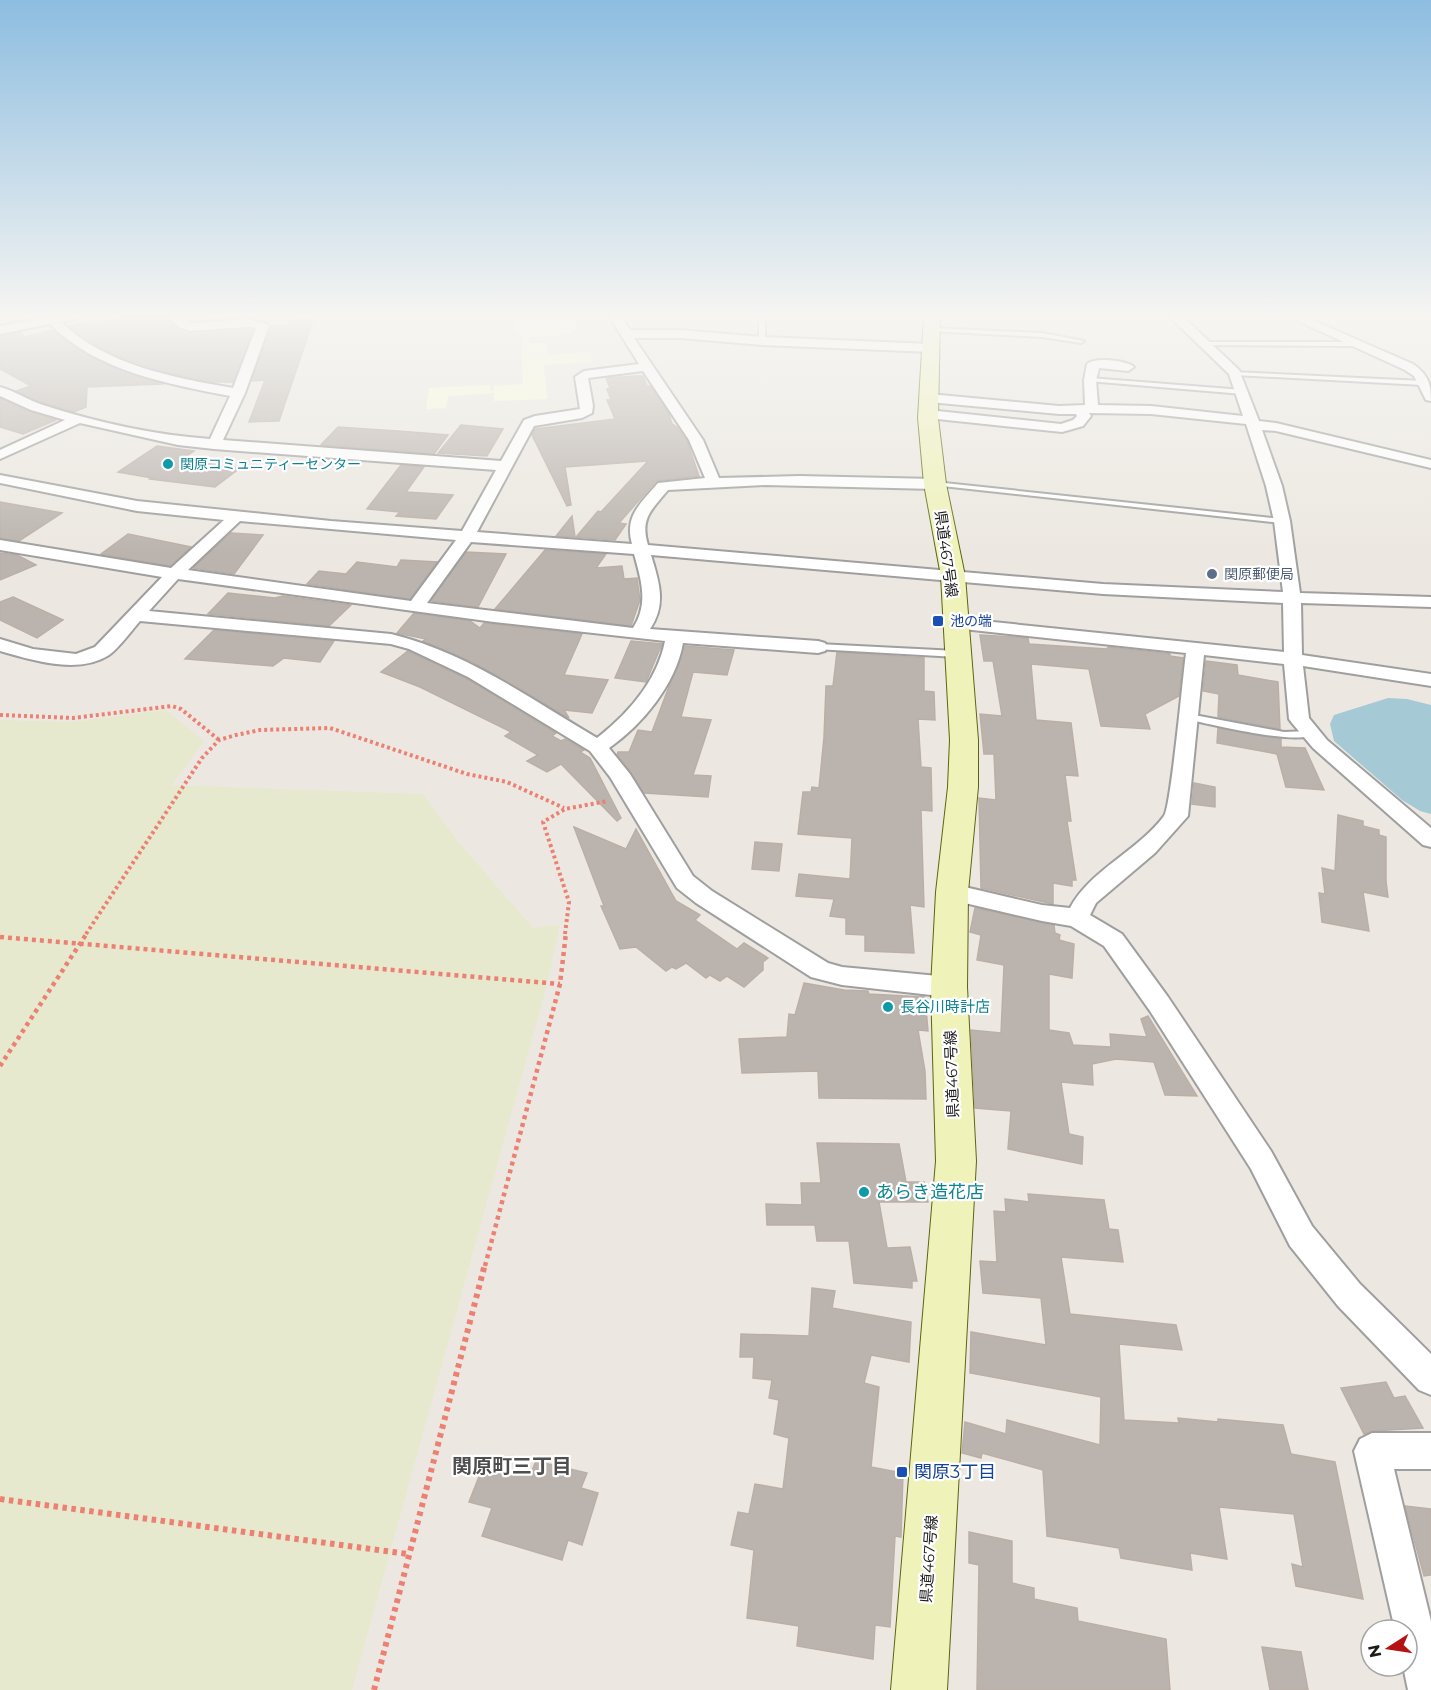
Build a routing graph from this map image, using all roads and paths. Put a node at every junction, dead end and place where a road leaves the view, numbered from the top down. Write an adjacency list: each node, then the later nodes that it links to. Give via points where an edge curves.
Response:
1 (9, 395): 10 (street)
2 (237, 395): 12 (street)
3 (584, 395): 15 (street, via 587,410 582,414 529,423)
4 (665, 395): 17 (street, via 692,430 708,459)
5 (929, 395): 8 (main road, 県道467号線)
6 (1088, 395): 9 (street)
7 (1244, 395): 11 (street)
8 (929, 406): 9 (street, via 1062,428 1078,423); 18 (main road, 県道467号線)
9 (1086, 410): 11 (street, via 1151,410)
10 (78, 419): 12 (street, via 149,436); 13 (street)
11 (1253, 423): 14 (street); 20 (street)
12 (214, 445): 15 (street)
13 (0, 455)
14 (1431, 464)
15 (505, 466): 21 (street)
16 (0, 479): 19 (street, via 137,506)
17 (713, 481): 18 (street); 23 (street, via 663,486 641,512 636,531)
18 (935, 484): 20 (lane); 25 (main road, 県道467号線)
19 (236, 517): 21 (street); 24 (street)
20 (1282, 521): 26 (street)
21 (467, 536): 23 (street); 28 (street)
22 (1, 545): 24 (street)
23 (641, 550): 25 (street); 30 (street, via 652,601 649,617)
24 (173, 575): 28 (street); 29 (street)
25 (953, 576): 26 (street); 32 (main road, 県道467号線)
26 (1292, 598): 27 (street); 36 (street)
27 (1431, 602)
28 (415, 607): 30 (street)
29 (137, 615): 33 (street, via 102,651 77,660); 42 (street, via 391,639 415,645 475,673)
30 (638, 633): 31 (street)
31 (675, 637): 34 (street); 42 (street, via 668,667 624,726)
32 (956, 638): 34 (lane); 35 (street); 46 (main road, 県道467号線, via 964,740)
33 (0, 645)
34 (818, 647)
35 (1196, 647): 36 (street); 39 (street)
36 (1294, 659): 37 (street); 40 (street, via 1299,719)
37 (1431, 680)
38 (0, 715): 41 (path, via 74,718 172,706 181,708)
39 (1189, 717): 40 (lane, via 1284,735); 47 (street, via 1177,816 1147,848 1087,898)
40 (1310, 734): 45 (street)
41 (219, 740): 44 (path, via 260,730 330,728 467,774 507,782); 49 (path, via 201,758)
42 (597, 747): 43 (street)
43 (633, 796): 44 (path); 51 (street, via 686,882 802,960 842,976)
44 (565, 808): 50 (path, via 543,822 569,902)
45 (1431, 840)
46 (952, 892): 47 (street); 51 (main road, 県道467号線)
47 (1077, 918): 53 (street, via 1113,940 1125,955 1261,1160 1302,1236 1349,1295)
48 (0, 937): 49 (path)
49 (81, 943): 50 (path); 52 (path)
50 (560, 984): 56 (path)
51 (949, 987): 58 (main road, 県道467号線, via 956,1161)
52 (0, 1066)
53 (1431, 1378)
54 (1431, 1451): 59 (street, via 1372,1451)
55 (0, 1499): 56 (path)
56 (408, 1554): 57 (path)
57 (374, 1690)
58 (919, 1690)
59 (1428, 1690)

